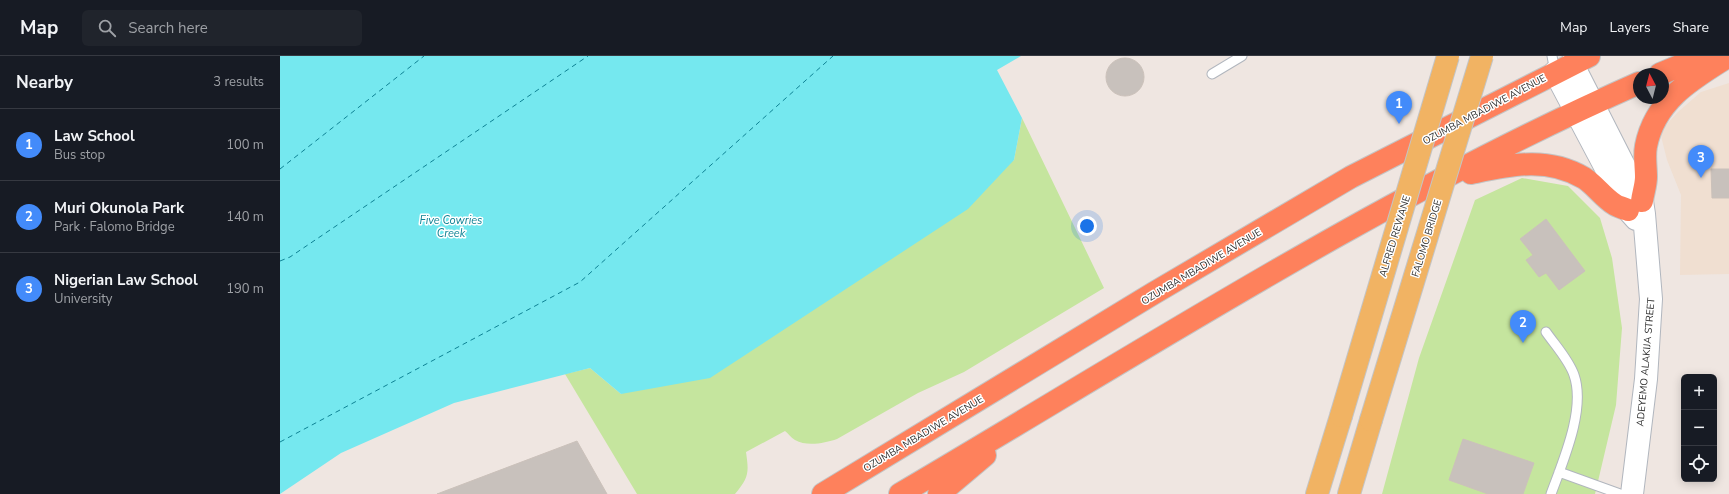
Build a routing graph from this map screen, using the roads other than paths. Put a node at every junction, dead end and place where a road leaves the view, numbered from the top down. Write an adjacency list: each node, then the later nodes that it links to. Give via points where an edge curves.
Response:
1 (1242, 56): 8 (lane)
2 (1448, 56): 19 (main road, ALFRED REWANE, bridge)
3 (1482, 56): 20 (main road, FALOMO BRIDGE, bridge)
4 (1703, 56): 7 (highway)
5 (1729, 56): 12 (highway, via 1696,77 1660,111 1650,128 1646,148 1646,179)
6 (1567, 61): 10 (main road, ADEYEMO ALAKIJA STREET); 16 (highway, OZUMBA MBADIWE AVENUE, via 1444,130 1351,177)
7 (1669, 70)
8 (1212, 74)
9 (1633, 86): 10 (highway)
10 (1584, 108): 11 (highway); 12 (main road, ADEYEMO ALAKIJA STREET)
11 (1438, 181): 12 (highway, via 1516,164 1542,164 1568,170 1579,176 1614,204); 14 (highway, via 1340,234)
12 (1635, 206): 23 (main road, ADEYEMO ALAKIJA STREET, via 1644,229 1651,299 1646,379)
13 (1546, 332): 15 (lane, via 1571,369 1578,390 1575,419)
14 (1008, 431): 17 (highway); 18 (highway, via 980,461)
15 (1559, 472): 21 (lane); 22 (lane)
16 (823, 494)
17 (900, 494)
18 (939, 494)
19 (1318, 494)
20 (1348, 494)
21 (1551, 494)
22 (1620, 494)
23 (1632, 494)

